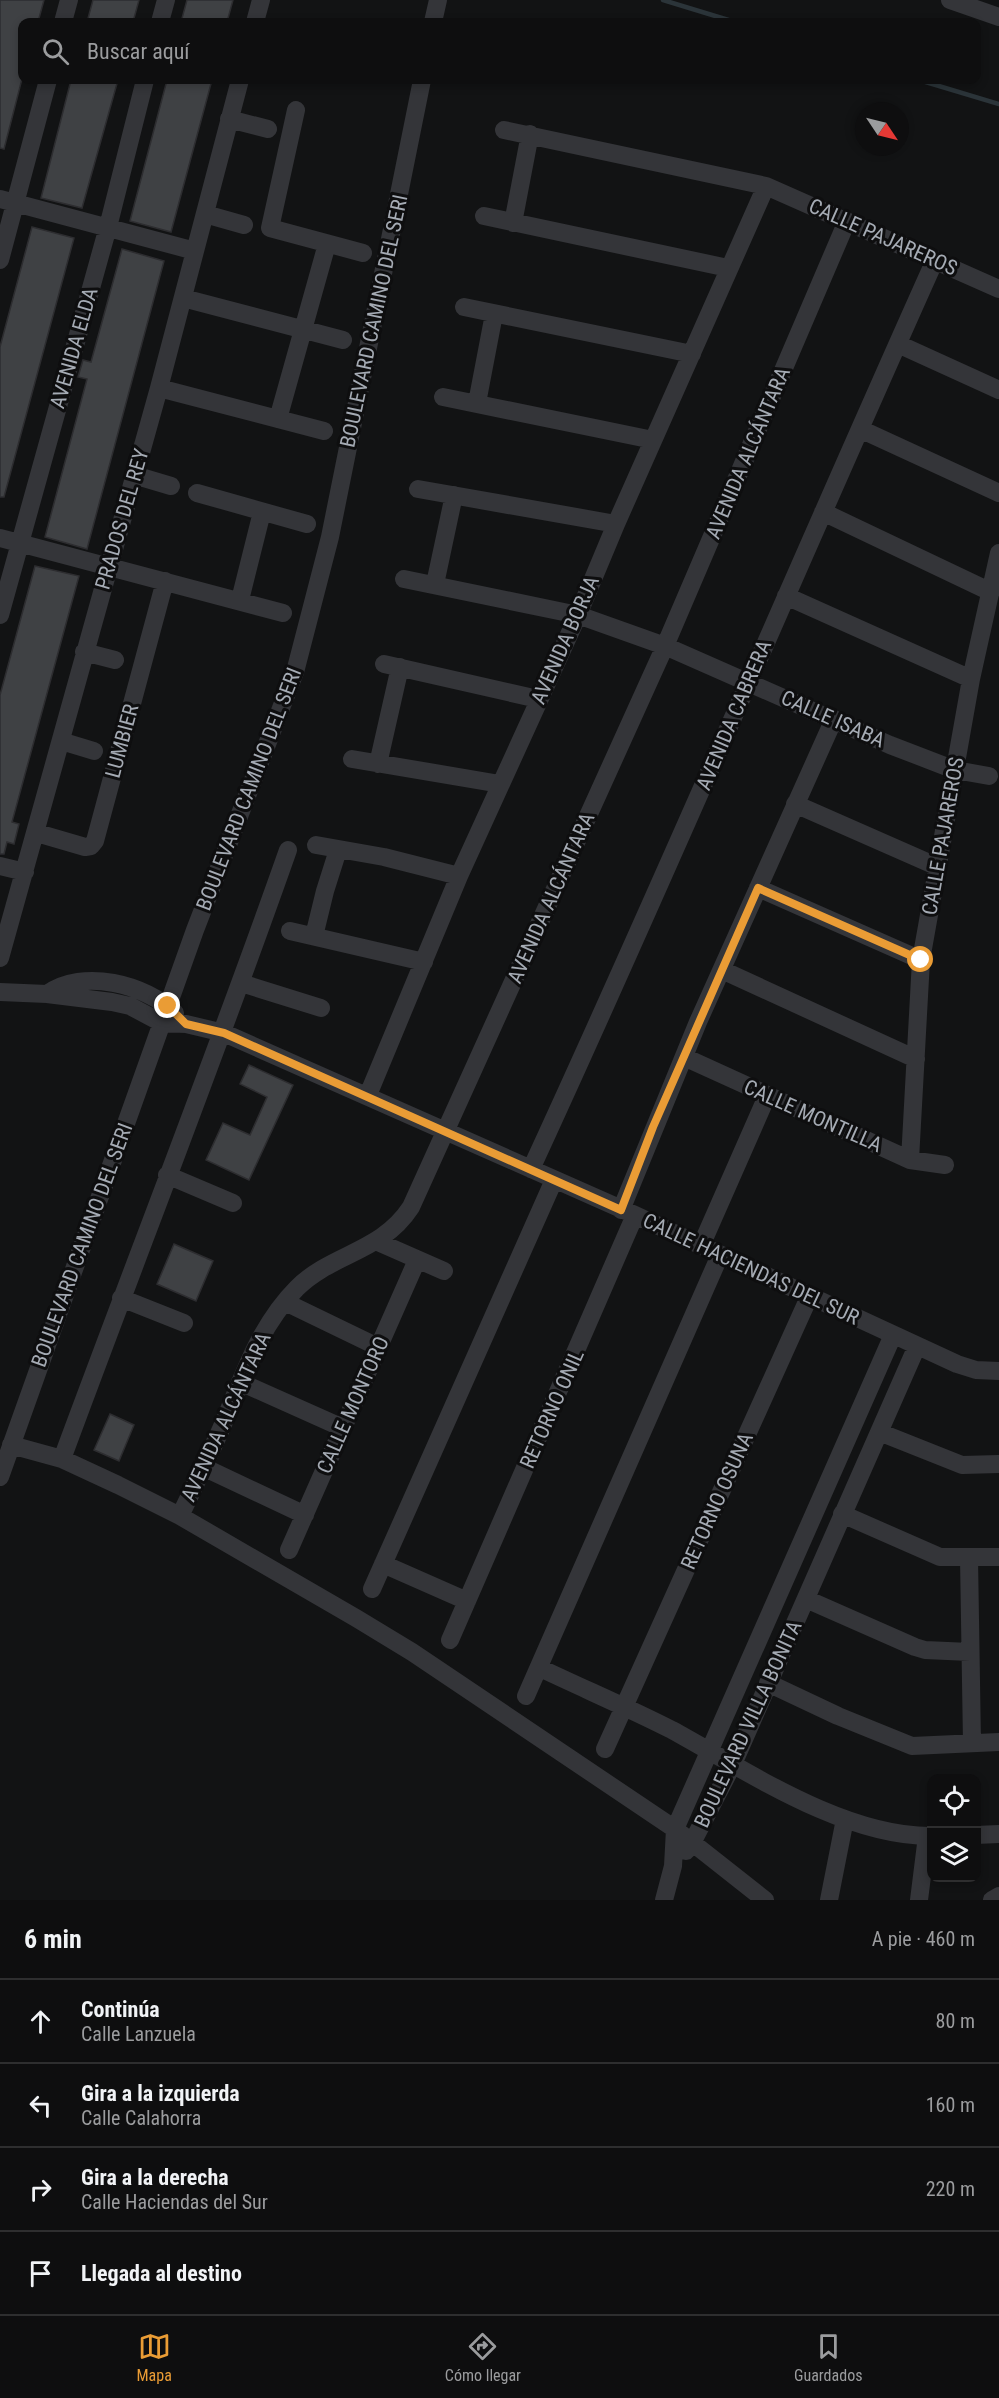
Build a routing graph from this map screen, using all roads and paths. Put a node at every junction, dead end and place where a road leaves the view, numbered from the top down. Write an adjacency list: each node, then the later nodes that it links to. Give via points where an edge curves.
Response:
1 (69, 0): 7 (street)
2 (166, 0): 8 (street)
3 (261, 0): 9 (street)
4 (438, 0): 10 (street)
5 (950, 0): 6 (street)
6 (999, 17)
7 (64, 18)
8 (161, 18)
9 (256, 18)
10 (434, 18)
11 (47, 84): 21 (street)
12 (145, 84): 27 (street, AVENIDA ELDA)
13 (239, 84): 16 (street, PRADOS DEL REY)
14 (421, 84): 106 (street, BOULEVARD CAMINO DEL SERI, via 309,626)
15 (296, 110): 28 (street, via 270,228)
16 (229, 119): 17 (street); 22 (street, PRADOS DEL REY)
17 (268, 129)
18 (504, 130): 19 (street, CALLE PAJAREROS)
19 (530, 134): 20 (street, CALLE PAJAREROS); 25 (street)
20 (766, 186): 24 (street, CALLE PAJAREROS); 33 (street, AVENIDA BORJA)
21 (8, 201): 27 (street); 31 (street)
22 (206, 214): 26 (street); 29 (street, PRADOS DEL REY)
23 (484, 216): 25 (street)
24 (847, 221): 32 (street, CALLE PAJAREROS); 73 (street, AVENIDA ALCÁNTARA)
25 (513, 223): 33 (street)
26 (244, 225)
27 (108, 227): 29 (street); 61 (street, AVENIDA ELDA)
28 (327, 244): 30 (street); 38 (street)
29 (195, 251): 35 (street, PRADOS DEL REY)
30 (363, 253)
31 (0, 260)
32 (935, 260): 34 (street, CALLE PAJAREROS); 40 (street, AVENIDA CABRERA)
33 (728, 268): 41 (street, AVENIDA BORJA)
34 (999, 289)
35 (183, 298): 38 (street); 42 (street, PRADOS DEL REY)
36 (464, 307): 37 (street)
37 (494, 314): 41 (street); 45 (street)
38 (303, 331): 39 (street); 46 (street)
39 (343, 340)
40 (898, 344): 43 (street); 47 (street, AVENIDA CABRERA)
41 (692, 354): 49 (street, AVENIDA BORJA)
42 (159, 388): 46 (street); 50 (street, PRADOS DEL REY)
43 (999, 390)
44 (443, 397): 45 (street)
45 (477, 403): 49 (street)
46 (278, 419): 48 (street)
47 (860, 429): 54 (street); 57 (street, AVENIDA CABRERA)
48 (324, 431)
49 (653, 440): 59 (street, AVENIDA BORJA)
50 (134, 475): 51 (street); 63 (street, PRADOS DEL REY)
51 (171, 486)
52 (418, 489): 55 (street)
53 (197, 493): 56 (street)
54 (999, 493)
55 (454, 495): 59 (street); 66 (street)
56 (262, 512): 58 (street); 69 (street)
57 (823, 512): 67 (street); 68 (street, AVENIDA CABRERA)
58 (307, 524)
59 (616, 524): 72 (street, AVENIDA BORJA)
60 (0, 538): 61 (street)
61 (19, 543): 63 (street); 71 (street, AVENIDA ELDA)
62 (999, 553): 67 (street, CALLE PAJAREROS)
63 (109, 566): 65 (street); 74 (street, PRADOS DEL REY)
64 (404, 579): 66 (street, CALLE ISABA)
65 (165, 581): 69 (street); 88 (street, LUMBIER, via 95,842 85,847)
66 (435, 584): 72 (street, CALLE ISABA)
67 (991, 592): 76 (street, CALLE PAJAREROS)
68 (786, 596): 76 (street); 77 (street, AVENIDA CABRERA)
69 (240, 600): 70 (street)
70 (283, 613)
71 (0, 615)
72 (578, 615): 73 (street, CALLE ISABA); 78 (street, AVENIDA BORJA)
73 (665, 646): 77 (street, CALLE ISABA); 112 (street, AVENIDA ALCÁNTARA)
74 (84, 652): 75 (street); 80 (street, PRADOS DEL REY)
75 (115, 660)
76 (971, 679): 84 (street, CALLE PAJAREROS)
77 (748, 682): 79 (street, CALLE ISABA); 115 (street, AVENIDA CABRERA, via 643,928)
78 (538, 699): 83 (street, via 392,666); 86 (street, AVENIDA BORJA)
79 (834, 719): 84 (street, CALLE ISABA); 87 (street, RETORNO ONIL)
80 (61, 741): 81 (street); 88 (street, PRADOS DEL REY)
81 (94, 751)
82 (352, 759): 83 (street)
83 (378, 764): 86 (street)
84 (955, 770): 85 (street, CALLE ISABA); 93 (street, CALLE PAJAREROS)
85 (989, 776)
86 (500, 784): 95 (street, AVENIDA BORJA)
87 (795, 804): 93 (street); 96 (street, RETORNO ONIL)
88 (37, 833): 94 (street, PRADOS DEL REY)
89 (316, 845): 91 (street)
90 (288, 850): 103 (street)
91 (338, 850): 95 (street); 98 (street)
92 (0, 866): 94 (street)
93 (936, 866): 100 (street, CALLE PAJAREROS)
94 (25, 872): 99 (street, PRADOS DEL REY)
95 (459, 876): 101 (street, AVENIDA BORJA)
96 (758, 888): 100 (street); 102 (street, RETORNO ONIL)
97 (290, 931): 98 (street)
98 (314, 936): 101 (street)
99 (0, 958)
100 (921, 960): 109 (street, CALLE PAJAREROS)
101 (424, 962): 110 (street, AVENIDA BORJA)
102 (722, 970): 108 (street, RETORNO ONIL); 109 (street)
103 (241, 983): 105 (street); 107 (street)
104 (0, 992): 106 (street, CALLE HACIENDAS DEL SUR, via 47,994 69,982 110,983 149,995)
105 (321, 1008)
106 (165, 1015): 107 (street, CALLE HACIENDAS DEL SUR); 136 (street, BOULEVARD CAMINO DEL SERI)
107 (224, 1033): 110 (street, CALLE HACIENDAS DEL SUR); 116 (street)
108 (684, 1057): 111 (street, CALLE MONTILLA); 119 (street, RETORNO ONIL)
109 (916, 1059): 113 (street, CALLE PAJAREROS)
110 (368, 1095): 112 (street, CALLE HACIENDAS DEL SUR)
111 (767, 1096): 113 (street, CALLE MONTILLA); 121 (street)
112 (447, 1131): 115 (street, CALLE HACIENDAS DEL SUR); 120 (street, AVENIDA ALCÁNTARA, via 411,1207 400,1224)
113 (910, 1160): 114 (street, CALLE MONTILLA)
114 (945, 1165)
115 (531, 1169): 117 (street, CALLE HACIENDAS DEL SUR)
116 (166, 1175): 118 (street); 126 (street)
117 (554, 1180): 119 (street, CALLE HACIENDAS DEL SUR); 147 (street)
118 (233, 1203)
119 (628, 1212): 121 (street, CALLE HACIENDAS DEL SUR); 150 (street, RETORNO ONIL)
120 (378, 1242): 123 (street); 127 (street, AVENIDA ALCÁNTARA, via 309,1279)
121 (700, 1246): 122 (street, CALLE HACIENDAS DEL SUR)
122 (720, 1255): 125 (street, CALLE HACIENDAS DEL SUR); 153 (street)
123 (417, 1260): 124 (street); 131 (street, CALLE MONTORO)
124 (444, 1271)
125 (810, 1295): 129 (street, CALLE HACIENDAS DEL SUR); 156 (street, RETORNO OSUNA)
126 (121, 1298): 128 (street); 137 (street)
127 (285, 1302): 131 (street); 133 (street, AVENIDA ALCÁNTARA, via 256,1346)
128 (184, 1323)
129 (893, 1335): 130 (street, CALLE HACIENDAS DEL SUR); 160 (street, BOULEVARD VILLA BONITA)
130 (917, 1346): 132 (street, CALLE HACIENDAS DEL SUR, via 976,1370); 135 (street, BOULEVARD VILLA BONITA)
131 (378, 1347): 134 (street, CALLE MONTORO)
132 (999, 1371)
133 (240, 1382): 134 (street); 139 (street, AVENIDA ALCÁNTARA)
134 (343, 1428): 142 (street, CALLE MONTORO)
135 (879, 1432): 138 (street, via 962,1465); 141 (street, BOULEVARD VILLA BONITA)
136 (11, 1445): 137 (street); 140 (street, BOULEVARD CAMINO DEL SERI)
137 (62, 1459): 143 (street)
138 (999, 1464)
139 (203, 1467): 142 (street); 143 (street, AVENIDA ALCÁNTARA)
140 (0, 1477)
141 (843, 1514): 146 (street, via 940,1557); 149 (street, BOULEVARD VILLA BONITA)
142 (304, 1515): 144 (street, CALLE MONTORO)
143 (180, 1516): 163 (street, via 412,1652)
144 (290, 1550)
145 (999, 1557): 146 (street)
146 (969, 1558): 152 (street)
147 (383, 1564): 148 (street); 150 (street)
148 (372, 1589)
149 (806, 1599): 152 (street, via 915,1647); 154 (street, BOULEVARD VILLA BONITA)
150 (467, 1601): 151 (street, RETORNO ONIL)
151 (450, 1640)
152 (970, 1652): 158 (street)
153 (540, 1668): 155 (street); 156 (street)
154 (768, 1683): 158 (street, via 903,1744); 161 (street, BOULEVARD VILLA BONITA)
155 (526, 1696)
156 (624, 1707): 159 (street, RETORNO OSUNA); 160 (street)
157 (999, 1742): 158 (street)
158 (972, 1743)
159 (605, 1749)
160 (710, 1751): 161 (street); 163 (street, BOULEVARD VILLA BONITA)
161 (733, 1764): 162 (street); 167 (street, BOULEVARD VILLA BONITA)
162 (845, 1819): 166 (street, via 883,1831); 173 (street)
163 (675, 1829): 167 (street); 169 (street, BOULEVARD VILLA BONITA)
164 (999, 1834): 165 (street)
165 (981, 1835)
166 (927, 1836)
167 (693, 1841): 169 (street, BOULEVARD VILLA BONITA); 172 (street)
168 (927, 1849): 174 (street)
169 (673, 1866): 171 (street)
170 (999, 1896): 175 (street)
171 (664, 1900)
172 (765, 1900)
173 (832, 1900)
174 (919, 1900)
175 (992, 1900)

